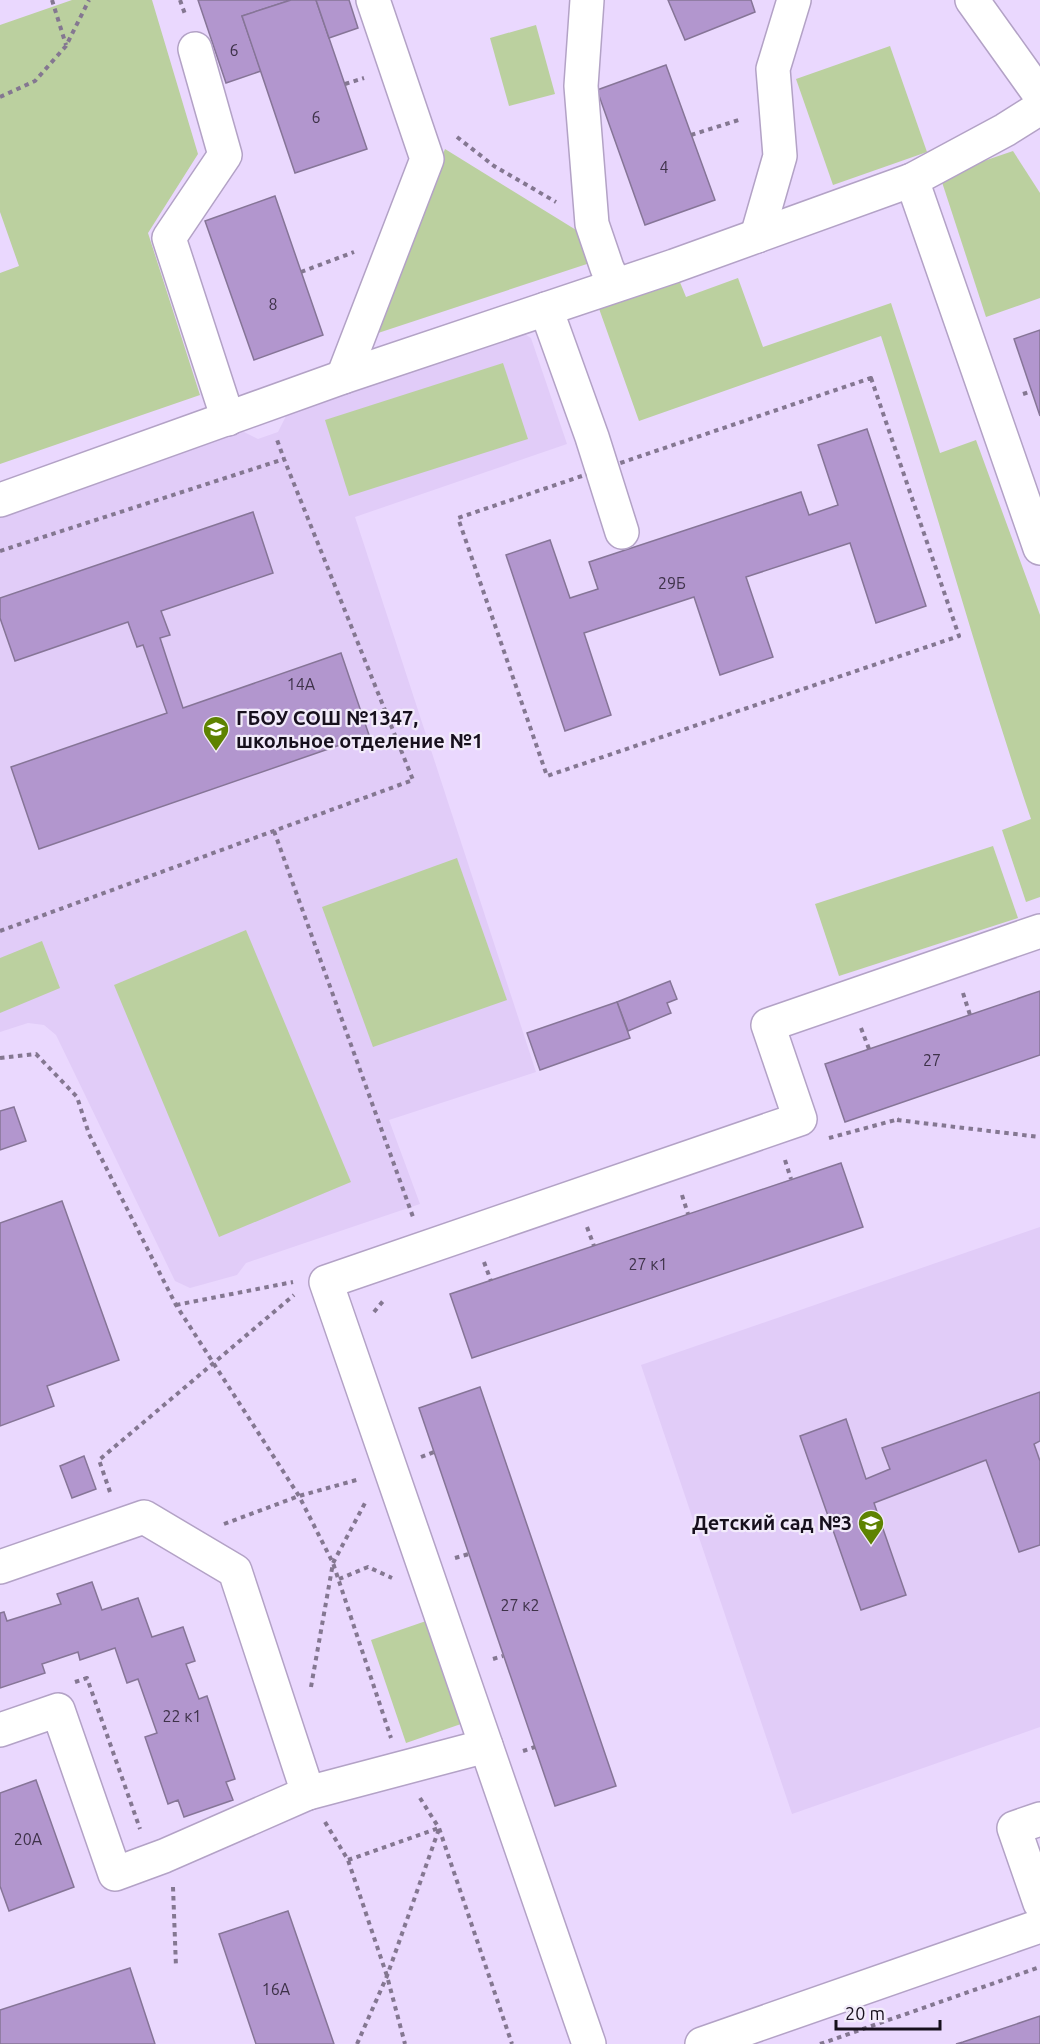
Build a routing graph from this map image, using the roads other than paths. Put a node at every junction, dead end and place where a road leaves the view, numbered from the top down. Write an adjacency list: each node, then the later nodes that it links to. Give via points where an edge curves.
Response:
1 (373, 0): 12 (street, via 427,159)
2 (587, 0): 10 (street, via 581,86 592,224)
3 (794, 0): 9 (street, via 773,69 780,156)
4 (972, 0): 6 (street)
5 (195, 49): 13 (street, via 225,155 169,238)
6 (1040, 95)
7 (1040, 108): 8 (street)
8 (912, 180): 9 (street); 16 (street)
9 (757, 236): 10 (street)
10 (615, 285): 11 (street)
11 (546, 309): 12 (street); 15 (street)
12 (343, 377): 13 (street)
13 (228, 419): 14 (street)
14 (0, 500)
15 (622, 532)
16 (1040, 548)
17 (1040, 931): 20 (street, via 768,1025 800,1119 321,1280)
18 (0, 1567): 21 (street, via 144,1517 235,1571)
19 (0, 1730): 21 (street, via 58,1710 115,1874)
20 (486, 1746): 21 (street); 25 (street)
21 (308, 1793)
22 (1040, 1819): 23 (street, via 1014,1828)
23 (1040, 1903)
24 (1040, 1926): 26 (street)
25 (589, 2044)
26 (702, 2044)

